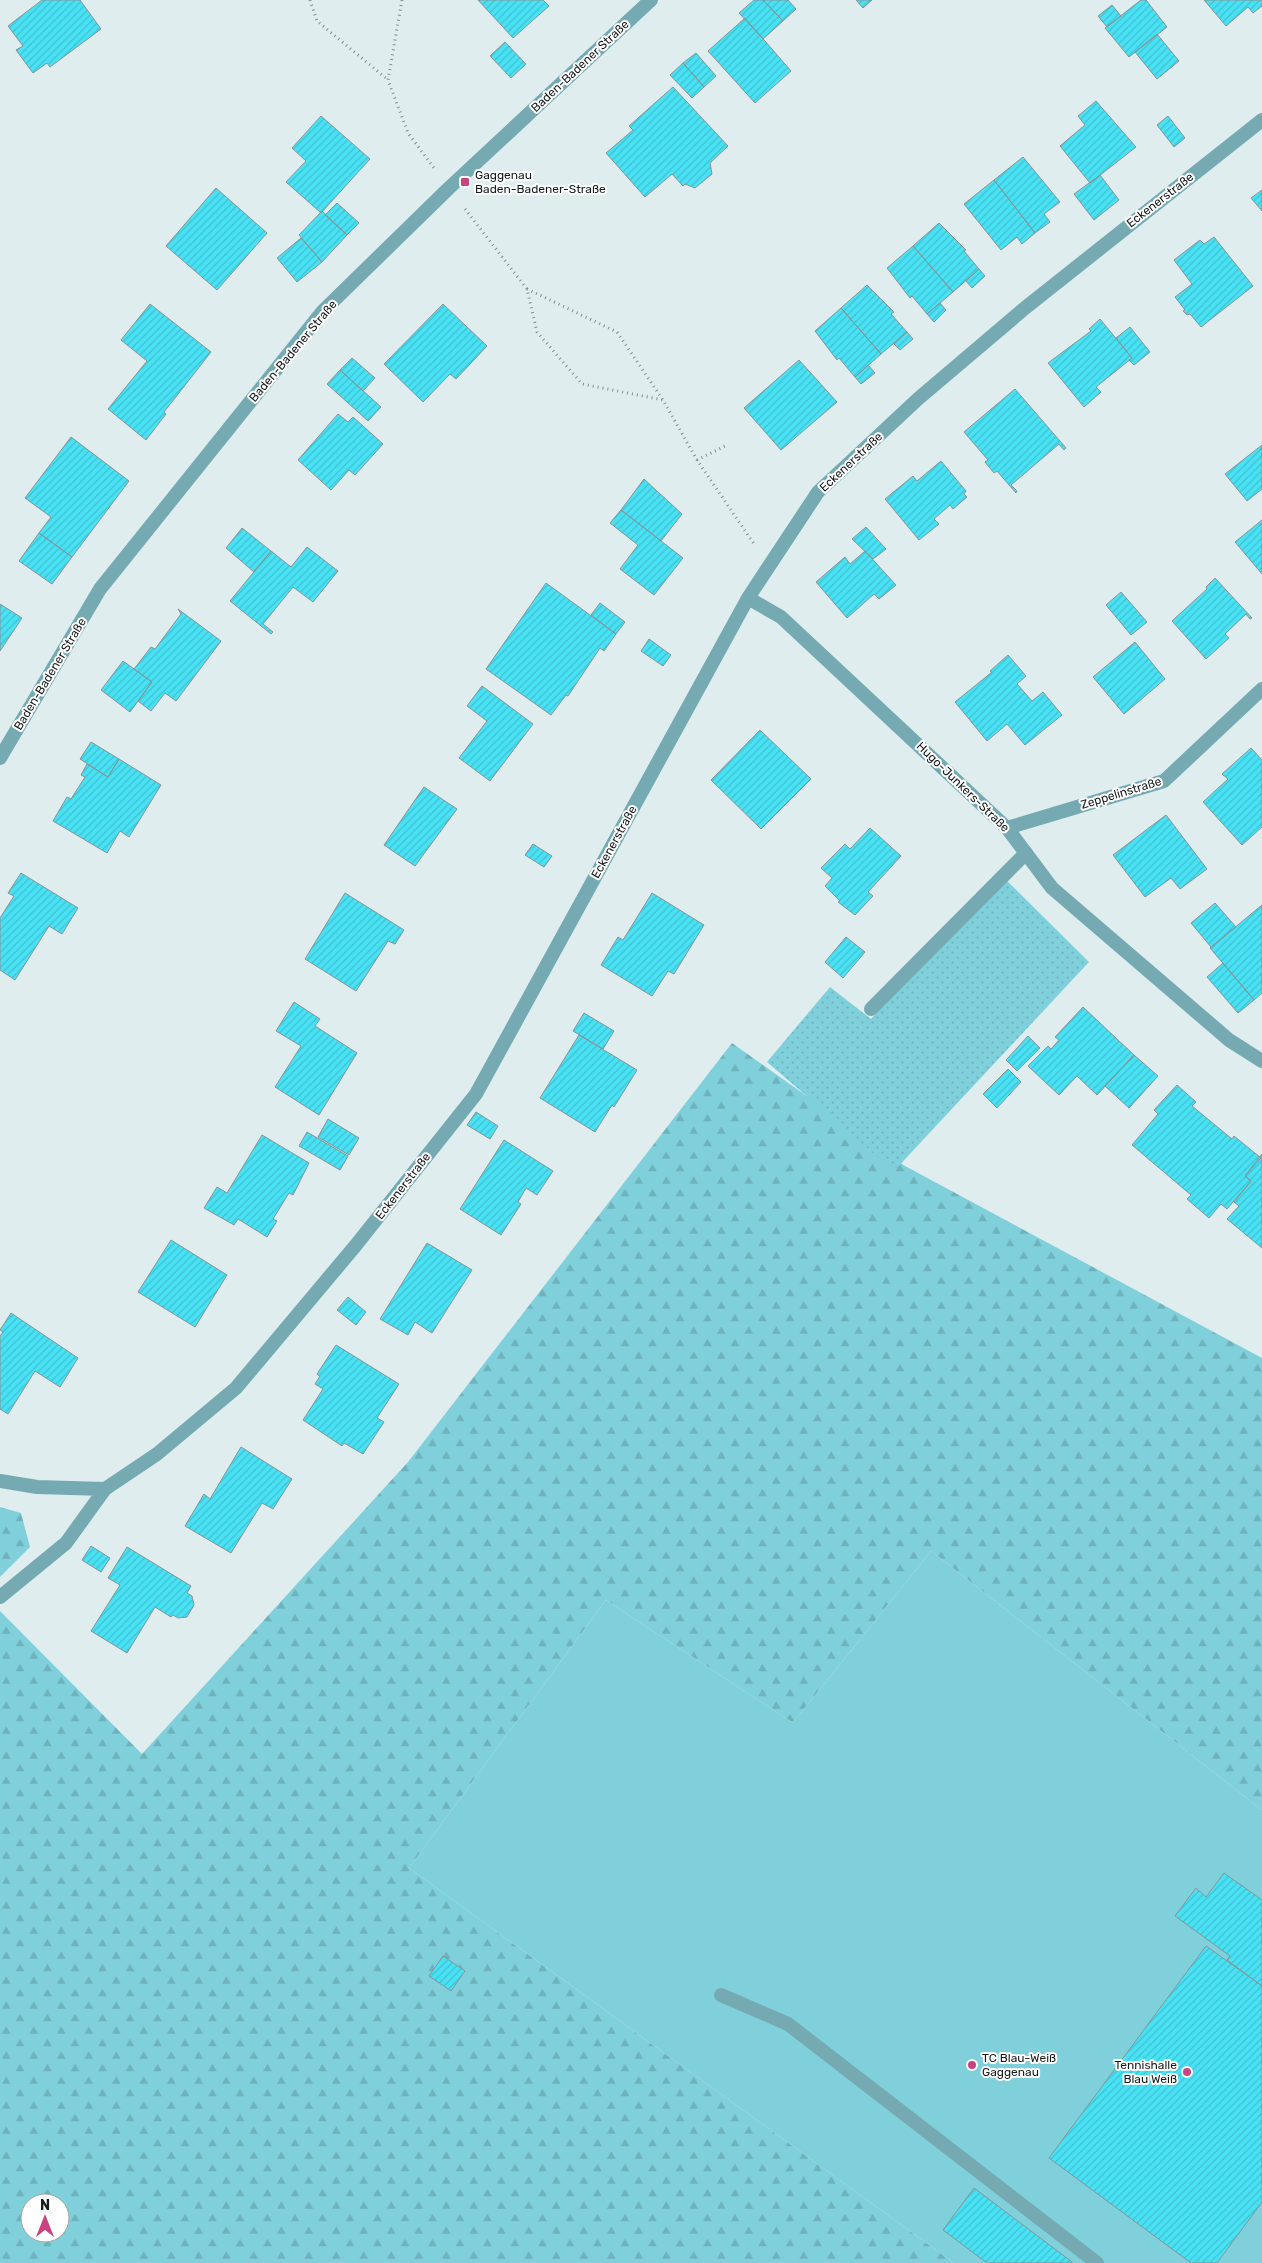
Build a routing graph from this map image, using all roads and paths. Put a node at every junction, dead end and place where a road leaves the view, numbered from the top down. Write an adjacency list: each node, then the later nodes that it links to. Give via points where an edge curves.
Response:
1 (310, 0): 4 (path, via 317,21)
2 (402, 0): 4 (path)
3 (651, 0): 6 (street, Baden-Badener Straße)
4 (388, 80): 6 (path, via 408,132)
5 (1262, 120): 11 (street, Eckenerstraße, via 1025,308 918,398 818,492)
6 (449, 188): 7 (path); 14 (street, Baden-Badener Straße, via 323,311 100,589)
7 (527, 289): 8 (path, via 617,332); 8 (path, via 537,332 582,384)
8 (663, 400): 10 (path)
9 (727, 445): 10 (path)
10 (697, 460): 11 (path, via 752,543)
11 (775, 555): 12 (street, Eckenerstraße)
12 (748, 598): 15 (street, Hugo-Junkers-Straße, via 781,616); 20 (street, Eckenerstraße, via 476,1094 356,1245 236,1388 157,1454)
13 (1262, 689): 15 (street, Zeppelinstraße, via 1164,781)
14 (0, 758)
15 (1007, 828): 16 (street, Hugo-Junkers-Straße)
16 (1026, 853): 17 (street); 18 (street, Hugo-Junkers-Straße, via 1052,888 1229,1040)
17 (871, 1009)
18 (1262, 1061)
19 (0, 1480): 20 (street, via 37,1487)
20 (105, 1489): 21 (street, Eckenerstraße, via 66,1543)
21 (0, 1597)
22 (721, 1995): 23 (street, via 788,2024)
23 (1097, 2263)

